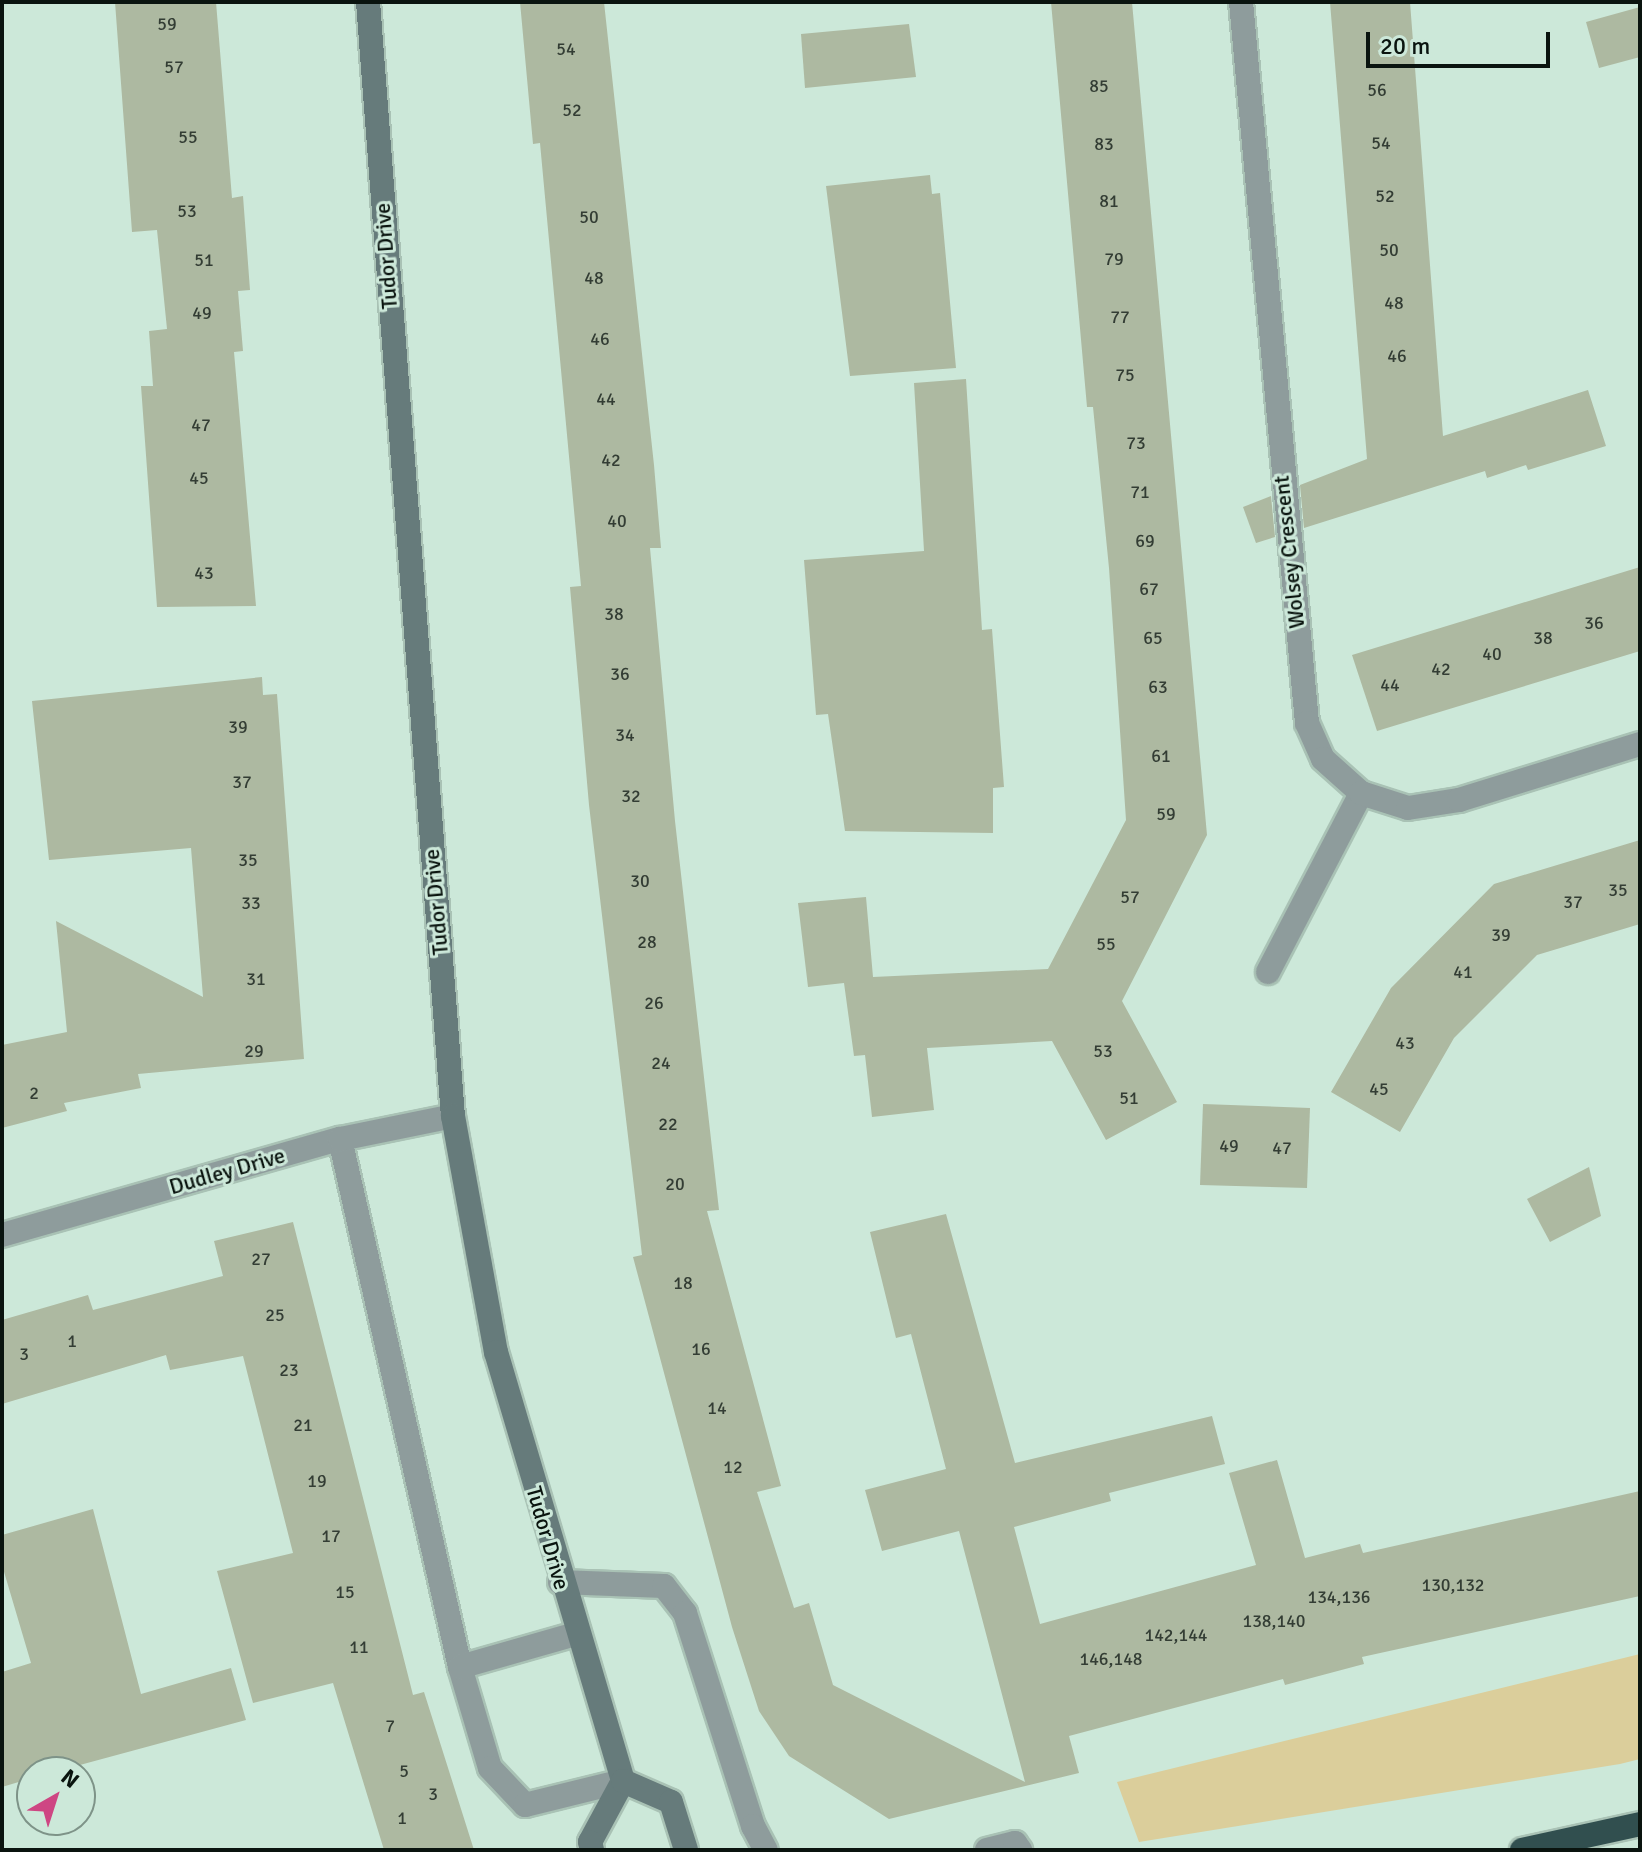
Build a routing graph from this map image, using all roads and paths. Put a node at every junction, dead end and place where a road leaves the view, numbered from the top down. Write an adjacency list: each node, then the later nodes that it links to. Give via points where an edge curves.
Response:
1 (368, 2): 6 (main road, Tudor Drive)
2 (1241, 2): 4 (street, Wolsey Crescent, via 1307,723 1323,759)
3 (1640, 744): 4 (street, Wolsey Crescent, via 1459,800 1408,808)
4 (1361, 793): 5 (street)
5 (1268, 972)
6 (453, 1116): 7 (street, Dudley Drive); 9 (main road, Tudor Drive, via 496,1352)
7 (340, 1139): 8 (street, Dudley Drive); 11 (street)
8 (2, 1235)
9 (560, 1582): 10 (main road, Tudor Drive); 16 (street, via 664,1586 685,1613 753,1826)
10 (576, 1634): 11 (street); 12 (main road, Tudor Drive)
11 (460, 1667): 12 (street, via 490,1768 525,1805)
12 (623, 1781): 14 (main road, via 590,1842); 15 (main road, via 671,1802)
13 (1640, 1824): 19 (highway)
14 (592, 1850)
15 (686, 1850)
16 (766, 1850)
17 (987, 1850): 18 (street, via 1015,1843)
18 (1020, 1850)
19 (1522, 1850)

